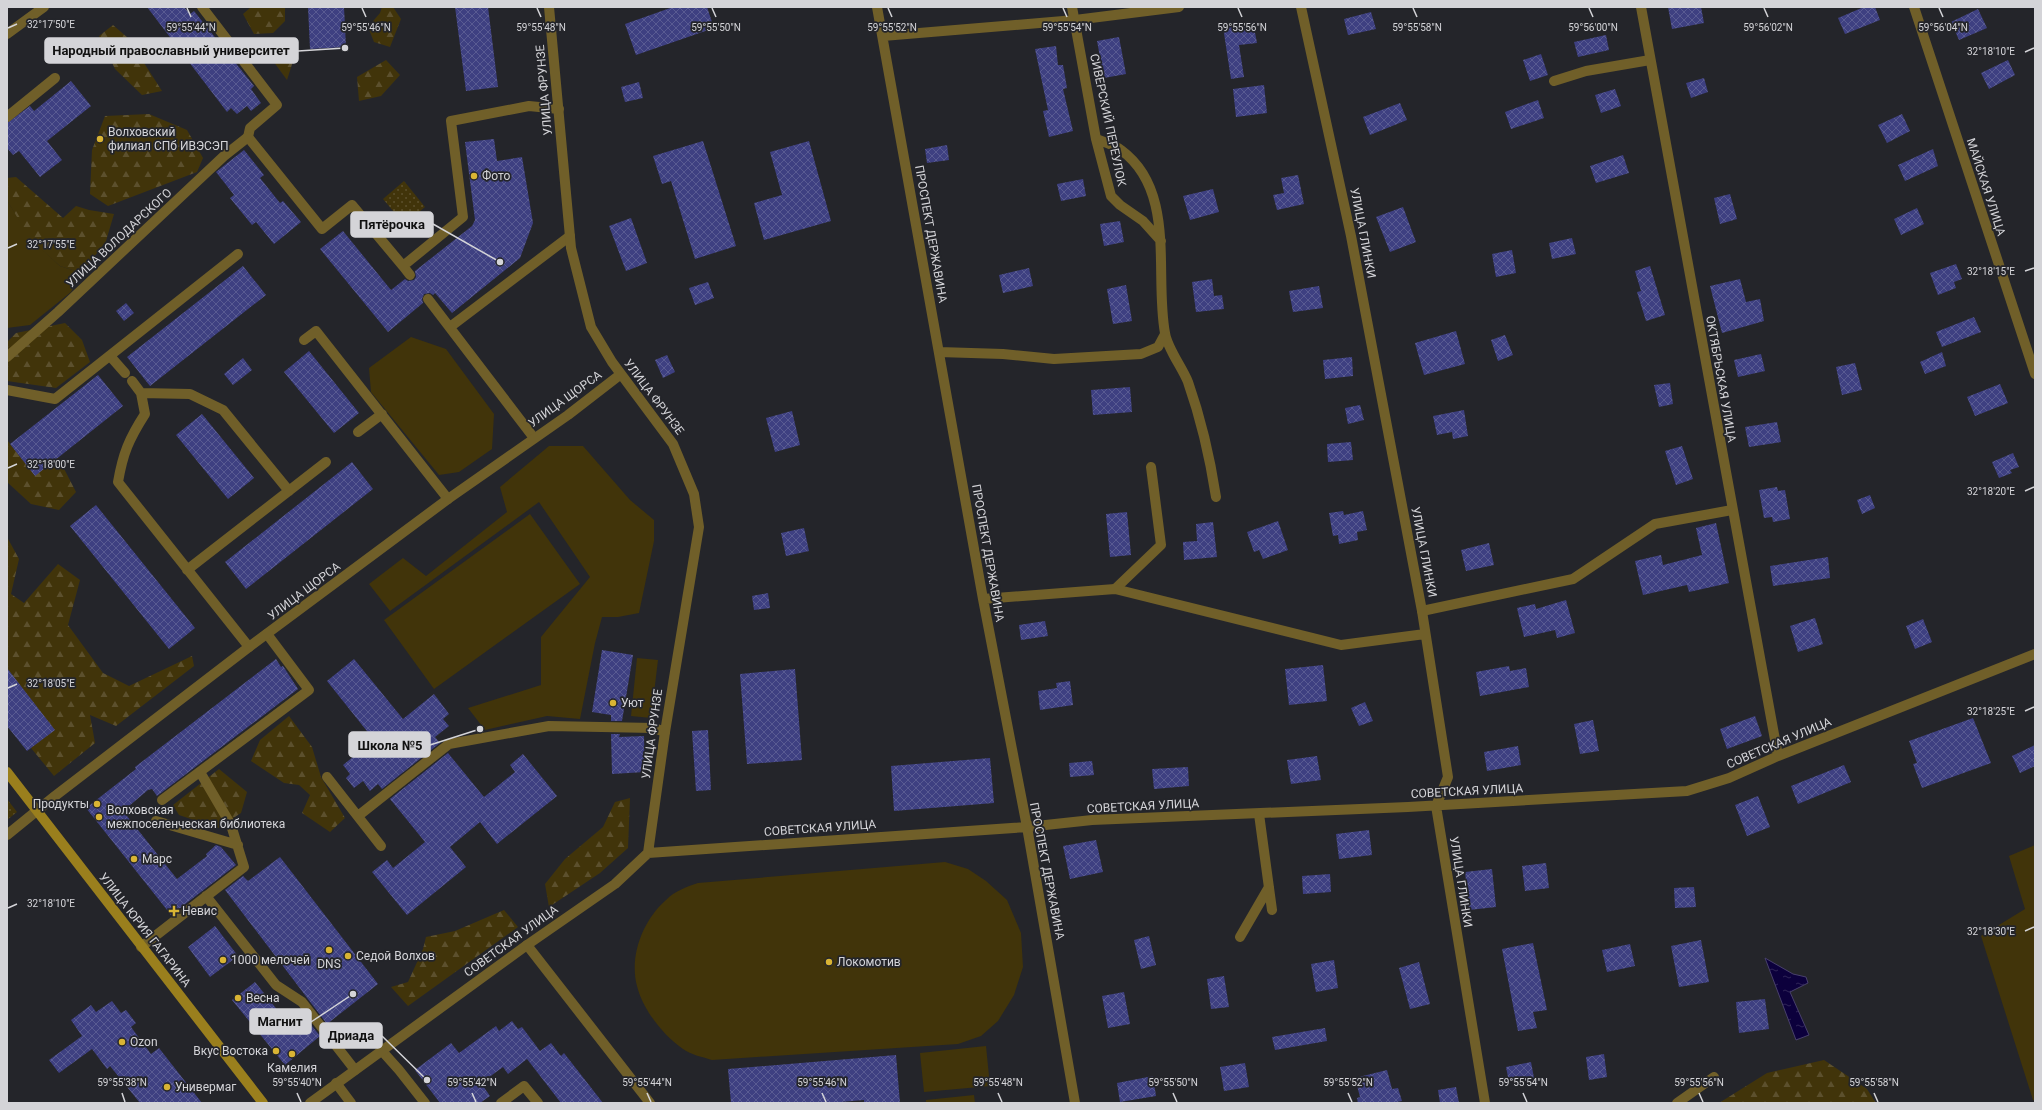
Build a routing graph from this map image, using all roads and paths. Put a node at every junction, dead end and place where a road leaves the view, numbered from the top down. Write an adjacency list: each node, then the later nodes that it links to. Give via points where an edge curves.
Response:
1 (44, 7): 11 (street)
2 (202, 7): 18 (street, УЛИЦА ВОЛОДАРСКОГО, via 277,105 250,128)
3 (549, 7): 16 (street, УЛИЦА ФРУНЗЕ)
4 (877, 7): 12 (street, ПРОСПЕКТ ДЕРЖАВИНА)
5 (1072, 7): 10 (street, СИВЕРСКИЙ ПЕРЕУЛОК)
6 (1179, 7): 10 (street)
7 (1301, 7): 50 (street, УЛИЦА ГЛИНКИ, via 1351,236)
8 (1641, 7): 13 (street, ОКТЯБРЬСКАЯ УЛИЦА)
9 (1914, 7): 34 (street, МАЙСКАЯ УЛИЦА)
10 (1075, 20): 12 (street); 19 (street, СИВЕРСКИЙ ПЕРЕУЛОК)
11 (7, 34)
12 (883, 36): 29 (street, ПРОСПЕКТ ДЕРЖАВИНА)
13 (1650, 60): 15 (street, via 1586,71); 46 (street, ОКТЯБРЬСКАЯ УЛИЦА)
14 (55, 78): 17 (street)
15 (1554, 81)
16 (559, 109): 20 (street, УЛИЦА ФРУНЗЕ); 23 (street, via 529,106 451,121 463,217)
17 (7, 117)
18 (248, 137): 23 (street, via 322,228 352,205); 31 (street, УЛИЦА ВОЛОДАРСКОГО, via 224,156)
19 (1096, 139): 21 (street, СИВЕРСКИЙ ПЕРЕУЛОК, via 1112,196 1120,206 1144,221); 21 (street, via 1121,149 1141,170 1152,192)
20 (570, 236): 26 (street); 33 (street, УЛИЦА ФРУНЗЕ, via 592,327)
21 (1161, 241): 27 (street)
22 (238, 254): 30 (street)
23 (403, 266): 24 (street)
24 (410, 275)
25 (428, 299): 26 (street)
26 (450, 327): 40 (street)
27 (1165, 334): 29 (street, via 1158,347 1141,354 1054,358); 44 (street, via 1188,382 1209,455)
28 (304, 340): 38 (street, via 316,331)
29 (940, 352): 49 (street, ПРОСПЕКТ ДЕРЖАВИНА)
30 (110, 356): 32 (street); 36 (street, via 55,399)
31 (7, 357)
32 (125, 373)
33 (621, 374): 40 (street, УЛИЦА ЩОРСА); 55 (street, УЛИЦА ФРУНЗЕ, via 673,444 694,494 699,527)
34 (2035, 374)
35 (132, 381): 37 (street)
36 (7, 390)
37 (141, 393): 43 (street, via 190,394 223,410); 47 (street, via 145,414 123,456 118,482)
38 (382, 414): 39 (street); 45 (street)
39 (358, 432)
40 (534, 438): 45 (street, УЛИЦА ЩОРСА)
41 (326, 462): 43 (street)
42 (1151, 467): 48 (street, via 1161,545)
43 (289, 491): 47 (street)
44 (1216, 497)
45 (448, 499): 51 (street, УЛИЦА ЩОРСА)
46 (1732, 510): 50 (street, via 1655,524 1573,578); 56 (street, ОКТЯБРЬСКАЯ УЛИЦА)
47 (187, 570): 53 (street)
48 (1115, 589): 49 (street); 52 (street, via 1341,645)
49 (983, 599): 66 (street, ПРОСПЕКТ ДЕРЖАВИНА)
50 (1422, 611): 52 (street, УЛИЦА ГЛИНКИ)
51 (267, 634): 53 (street, УЛИЦА ЩОРСА); 58 (street, via 309,690)
52 (1425, 634): 61 (street, УЛИЦА ГЛИНКИ, via 1448,777)
53 (249, 647): 62 (street, УЛИЦА ЩОРСА)
54 (2035, 654): 56 (street, СОВЕТСКАЯ УЛИЦА)
55 (665, 732): 64 (street, via 654,728 549,726 449,744); 70 (street, УЛИЦА ФРУНЗЕ)
56 (1778, 756): 61 (street, СОВЕТСКАЯ УЛИЦА, via 1729,778 1687,791)
57 (7, 772): 62 (main road, УЛИЦА ЮРИЯ ГАГАРИНА)
58 (200, 772): 60 (street); 68 (street, via 231,825)
59 (327, 777): 64 (street)
60 (162, 800)
61 (1436, 806): 63 (street, СОВЕТСКАЯ УЛИЦА); 89 (street, УЛИЦА ГЛИНКИ)
62 (37, 810): 67 (street, УЛИЦА ЩОРСА); 76 (main road, УЛИЦА ЮРИЯ ГАГАРИНА)
63 (1259, 814): 66 (street, СОВЕТСКАЯ УЛИЦА, via 1092,820); 71 (street)
64 (358, 816): 69 (street)
65 (156, 821): 68 (street)
66 (1027, 827): 70 (street, СОВЕТСКАЯ УЛИЦА); 88 (street, ПРОСПЕКТ ДЕРЖАВИНА)
67 (7, 835)
68 (238, 845): 72 (street, via 244,867)
69 (381, 846)
70 (648, 853): 75 (street, СОВЕТСКАЯ УЛИЦА, via 615,884)
71 (1269, 887): 73 (street); 74 (street)
72 (206, 896): 76 (street); 78 (street, via 276,985 302,1002)
73 (1272, 910)
74 (1240, 937)
75 (527, 945): 77 (street, СОВЕТСКАЯ УЛИЦА); 87 (street)
76 (141, 947): 81 (main road, УЛИЦА ЮРИЯ ГАГАРИНА)
77 (382, 1051): 78 (street, СОВЕТСКАЯ УЛИЦА); 84 (street)
78 (355, 1070): 80 (street, СОВЕТСКАЯ УЛИЦА)
79 (1714, 1077): 90 (street)
80 (336, 1083): 82 (street, СОВЕТСКАЯ УЛИЦА); 83 (street)
81 (263, 1103)
82 (310, 1103)
83 (351, 1103)
84 (425, 1103)
85 (501, 1103): 86 (street, via 524,1086)
86 (538, 1103)
87 (650, 1103)
88 (1075, 1103)
89 (1485, 1103)
90 (1677, 1103)

